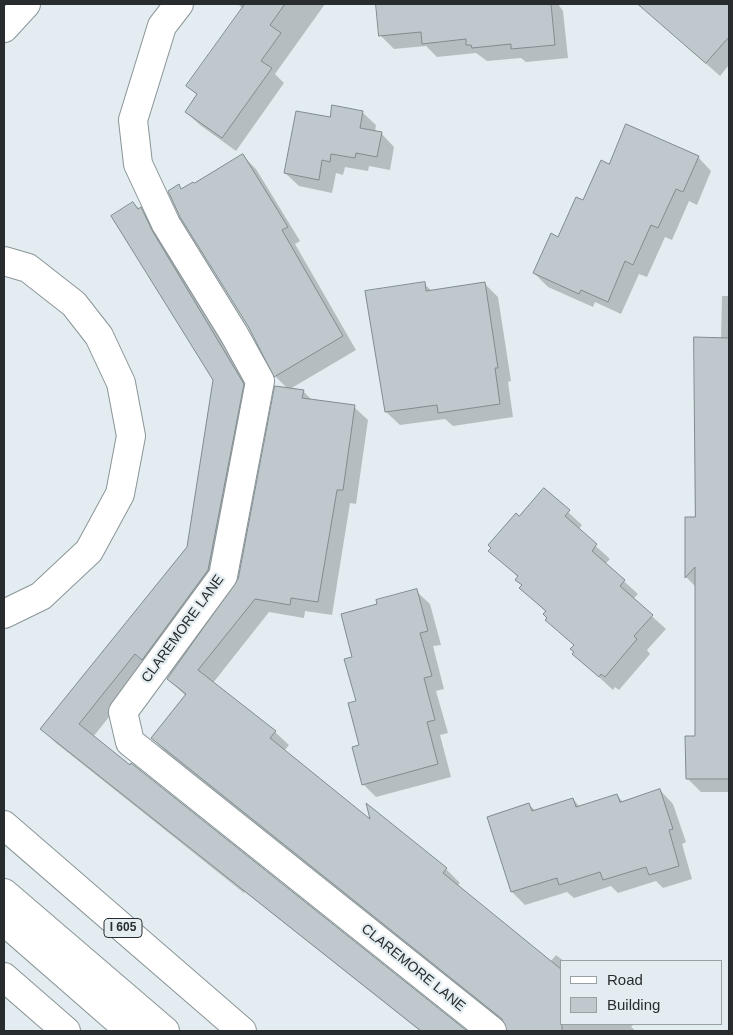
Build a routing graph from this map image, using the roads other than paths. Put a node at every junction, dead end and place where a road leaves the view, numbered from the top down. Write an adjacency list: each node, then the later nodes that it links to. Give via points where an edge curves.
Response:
1 (26, 4): 4 (main road)
2 (179, 4): 3 (main road, CLAREMORE LANE)
3 (158, 15): 16 (main road, CLAREMORE LANE, via 133,120 138,164 166,224 260,381 223,576 123,712 130,742)
4 (4, 28)
5 (4, 246): 6 (main road)
6 (16, 265): 7 (main road, via 74,304 99,336 121,383 131,436 120,494 89,551 41,596)
7 (4, 614)
8 (4, 825): 15 (main road, I 605)
9 (4, 893): 14 (main road)
10 (4, 921): 13 (main road)
11 (4, 977): 12 (main road)
12 (66, 1031)
13 (130, 1031)
14 (165, 1031)
15 (242, 1031)
16 (492, 1031)

